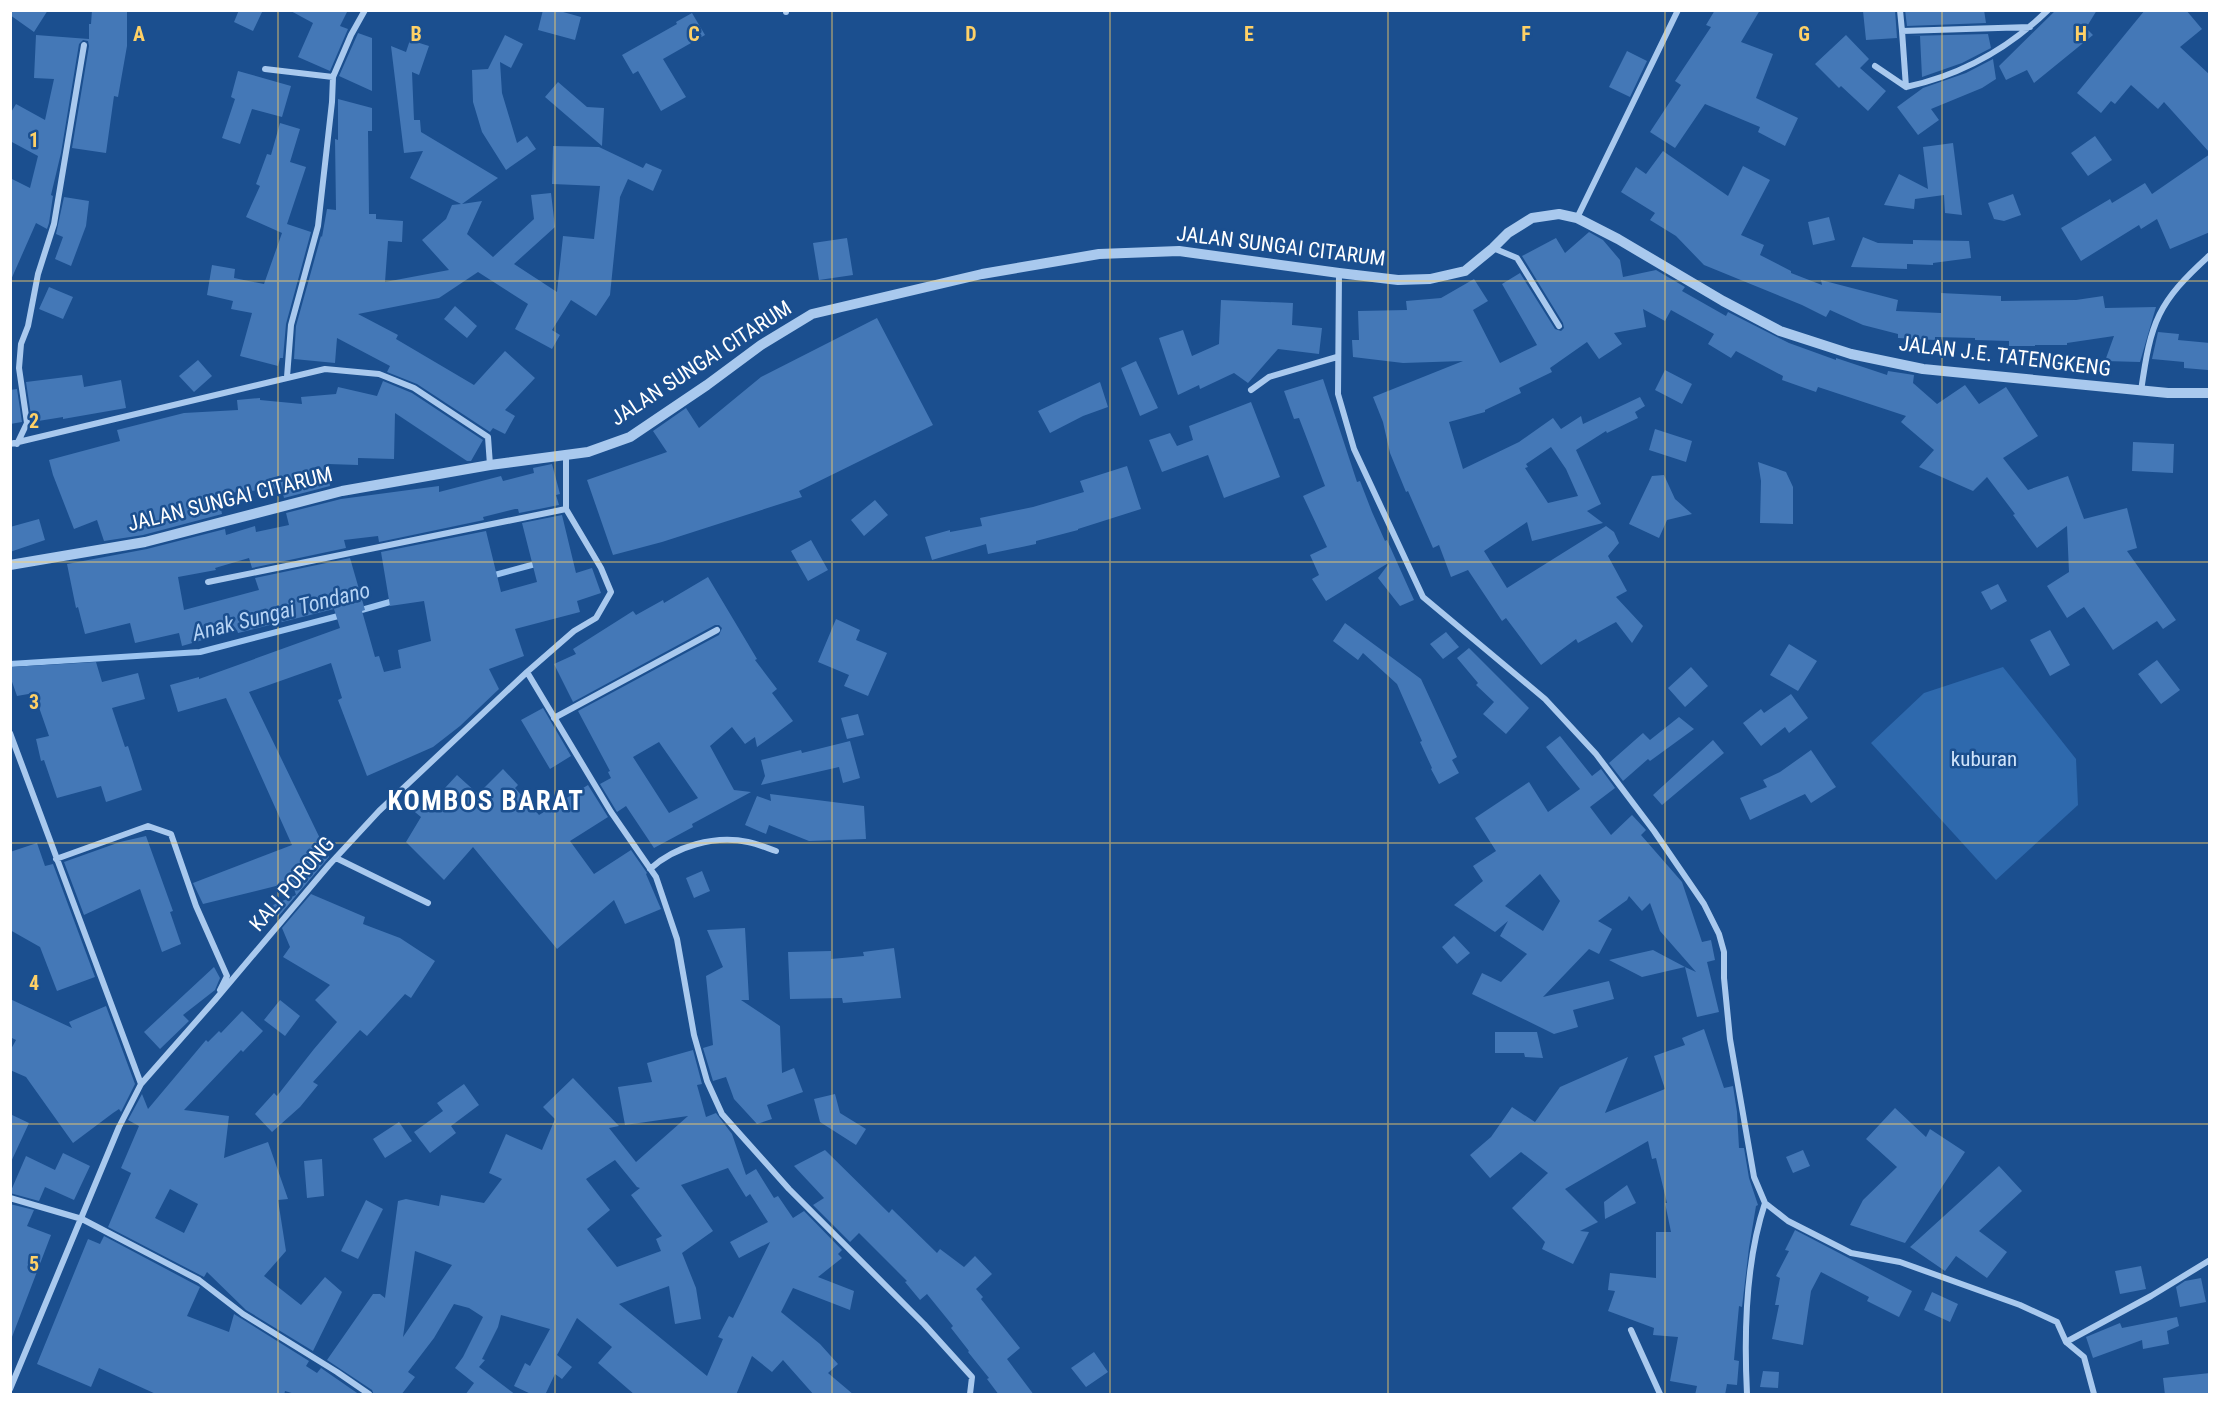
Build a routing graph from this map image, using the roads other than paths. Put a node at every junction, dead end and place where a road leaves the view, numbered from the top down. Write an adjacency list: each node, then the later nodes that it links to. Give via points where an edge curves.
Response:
1 (365, 10): 10 (street)
2 (1678, 10): 12 (street)
3 (1900, 10): 6 (street)
4 (2048, 10): 5 (street)
5 (2030, 27): 6 (street); 11 (street, via 1989,57)
6 (1902, 31): 11 (street)
7 (84, 45): 22 (street, via 54,224 21,344 19,368 27,423)
8 (1875, 66): 11 (street)
9 (265, 69): 10 (street)
10 (333, 77): 18 (street, via 318,226 291,325)
11 (1906, 87)
12 (1577, 218): 13 (street, JALAN SUNGAI CITARUM, via 1559,214 1532,218); 20 (street, JALAN J.E. TATENGKENG, via 1780,331 1851,354 1923,369)
13 (1493, 248): 15 (street, JALAN SUNGAI CITARUM, via 1465,270 1430,279 1398,280); 16 (street, via 1517,258)
14 (2210, 255): 20 (street, via 2184,278 2161,308 2148,347)
15 (1339, 273): 17 (street); 23 (street, JALAN SUNGAI CITARUM, via 1179,251 1099,254 982,274 812,314 760,345 630,437 588,452)
16 (1559, 326)
17 (1337, 357): 19 (street, via 1269,377); 40 (street, via 1338,394 1354,449 1423,597 1545,699 1596,754 1704,904 1724,952 1730,1039 1754,1177)
18 (286, 377): 22 (street); 24 (street, via 325,369 379,374 414,388 488,437)
19 (1251, 390)
20 (2141, 391): 21 (street, JALAN J.E. TATENGKENG)
21 (2210, 393)
22 (14, 444)
23 (566, 455): 24 (street, JALAN SUNGAI CITARUM); 25 (street)
24 (490, 465): 26 (street, JALAN SUNGAI CITARUM, via 342,491 145,542)
25 (566, 509): 27 (street); 29 (street, KALI PORONG, via 611,592 596,618 574,631)
26 (10, 565)
27 (208, 582)
28 (717, 630): 30 (street)
29 (527, 672): 30 (street); 33 (street, KALI PORONG, via 379,811)
30 (554, 718): 35 (street)
31 (10, 734): 34 (street)
32 (776, 851): 35 (street, via 747,842 699,843 661,859)
33 (336, 858): 36 (street); 37 (street, KALI PORONG)
34 (56, 859): 37 (street, via 148,826 171,834 196,906 227,976); 38 (street)
35 (650, 869): 47 (street, via 677,939 694,1035 707,1081 722,1114 789,1189 972,1377)
36 (429, 903)
37 (215, 1000): 38 (street, KALI PORONG)
38 (141, 1084): 41 (street, KALI PORONG)
39 (10, 1198): 41 (street)
40 (1765, 1203): 44 (street, via 1788,1221 1851,1253 1900,1262 2057,1322); 49 (street, via 1751,1275)
41 (82, 1219): 45 (street, KALI PORONG); 46 (street, via 199,1280 243,1314)
42 (2210, 1260): 44 (street)
43 (1631, 1330): 48 (street)
44 (2066, 1342): 50 (street, via 2084,1357)
45 (10, 1389)
46 (369, 1395)
47 (970, 1395)
48 (1660, 1395)
49 (1747, 1395)
50 (2094, 1395)

